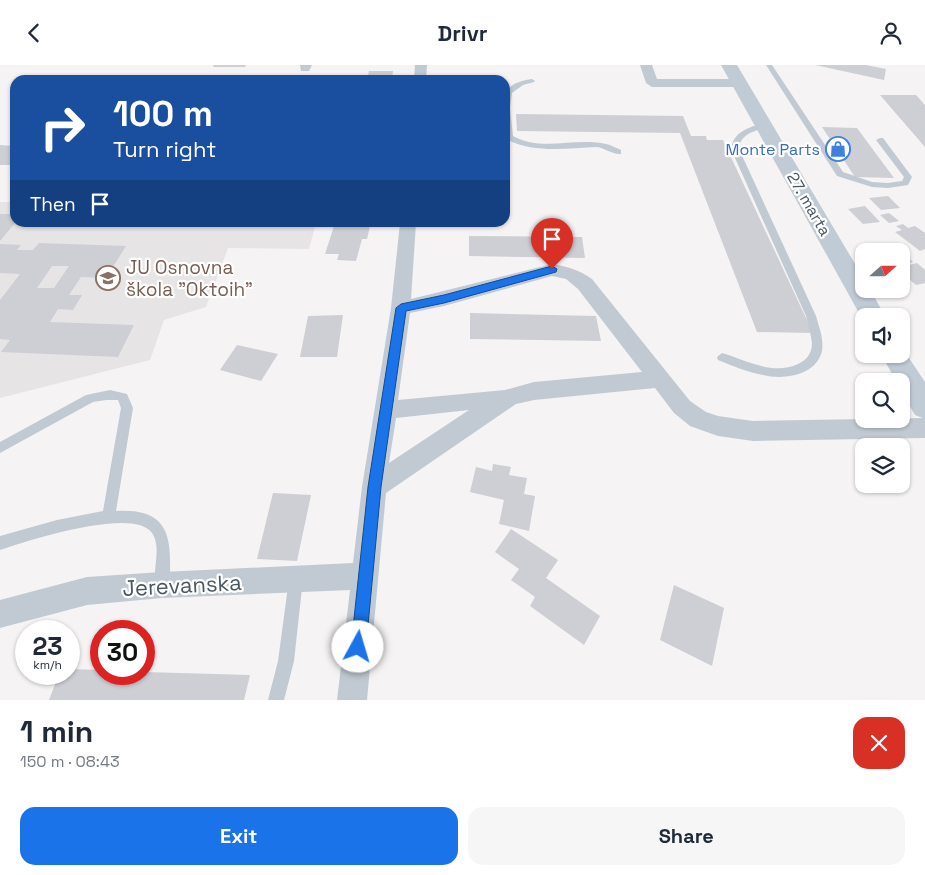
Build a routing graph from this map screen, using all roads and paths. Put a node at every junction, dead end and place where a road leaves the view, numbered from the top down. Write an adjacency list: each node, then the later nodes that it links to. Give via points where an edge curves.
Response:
1 (646, 65): 5 (street, via 652,83)
2 (729, 65): 5 (street, 27. marta)
3 (769, 65): 9 (lane, via 840,174 873,185 905,183 908,177)
4 (532, 81): 6 (lane, via 520,82)
5 (739, 83): 7 (street, 27. marta)
6 (510, 89)
7 (764, 125): 13 (street, 27. marta); 14 (lane, via 738,137 735,149 811,316 818,345 810,362 790,373 758,371)
8 (510, 138): 10 (lane, via 528,145 597,145)
9 (880, 140)
10 (618, 152)
11 (408, 227): 12 (street)
12 (401, 308): 16 (street, via 552,269 572,274 584,284); 19 (street)
13 (868, 308)
14 (722, 357)
15 (899, 363): 18 (street)
16 (659, 379): 17 (street, via 534,391); 20 (street, via 682,407 698,419 718,426 753,431)
17 (510, 397): 19 (street); 22 (street)
18 (925, 407)
19 (386, 410): 22 (street)
20 (925, 428)
21 (0, 448): 23 (lane, via 90,398 114,394 123,397 127,408)
22 (374, 487): 25 (street)
23 (109, 516): 24 (lane, via 42,530); 27 (lane, via 147,520 157,527 162,542)
24 (0, 543)
25 (366, 576): 26 (street, Jerevanska); 30 (street)
26 (296, 579): 27 (street, Jerevanska); 29 (lane, via 286,661)
27 (162, 585): 28 (street, Jerevanska, via 87,591)
28 (0, 614)
29 (276, 700)
30 (352, 700)

